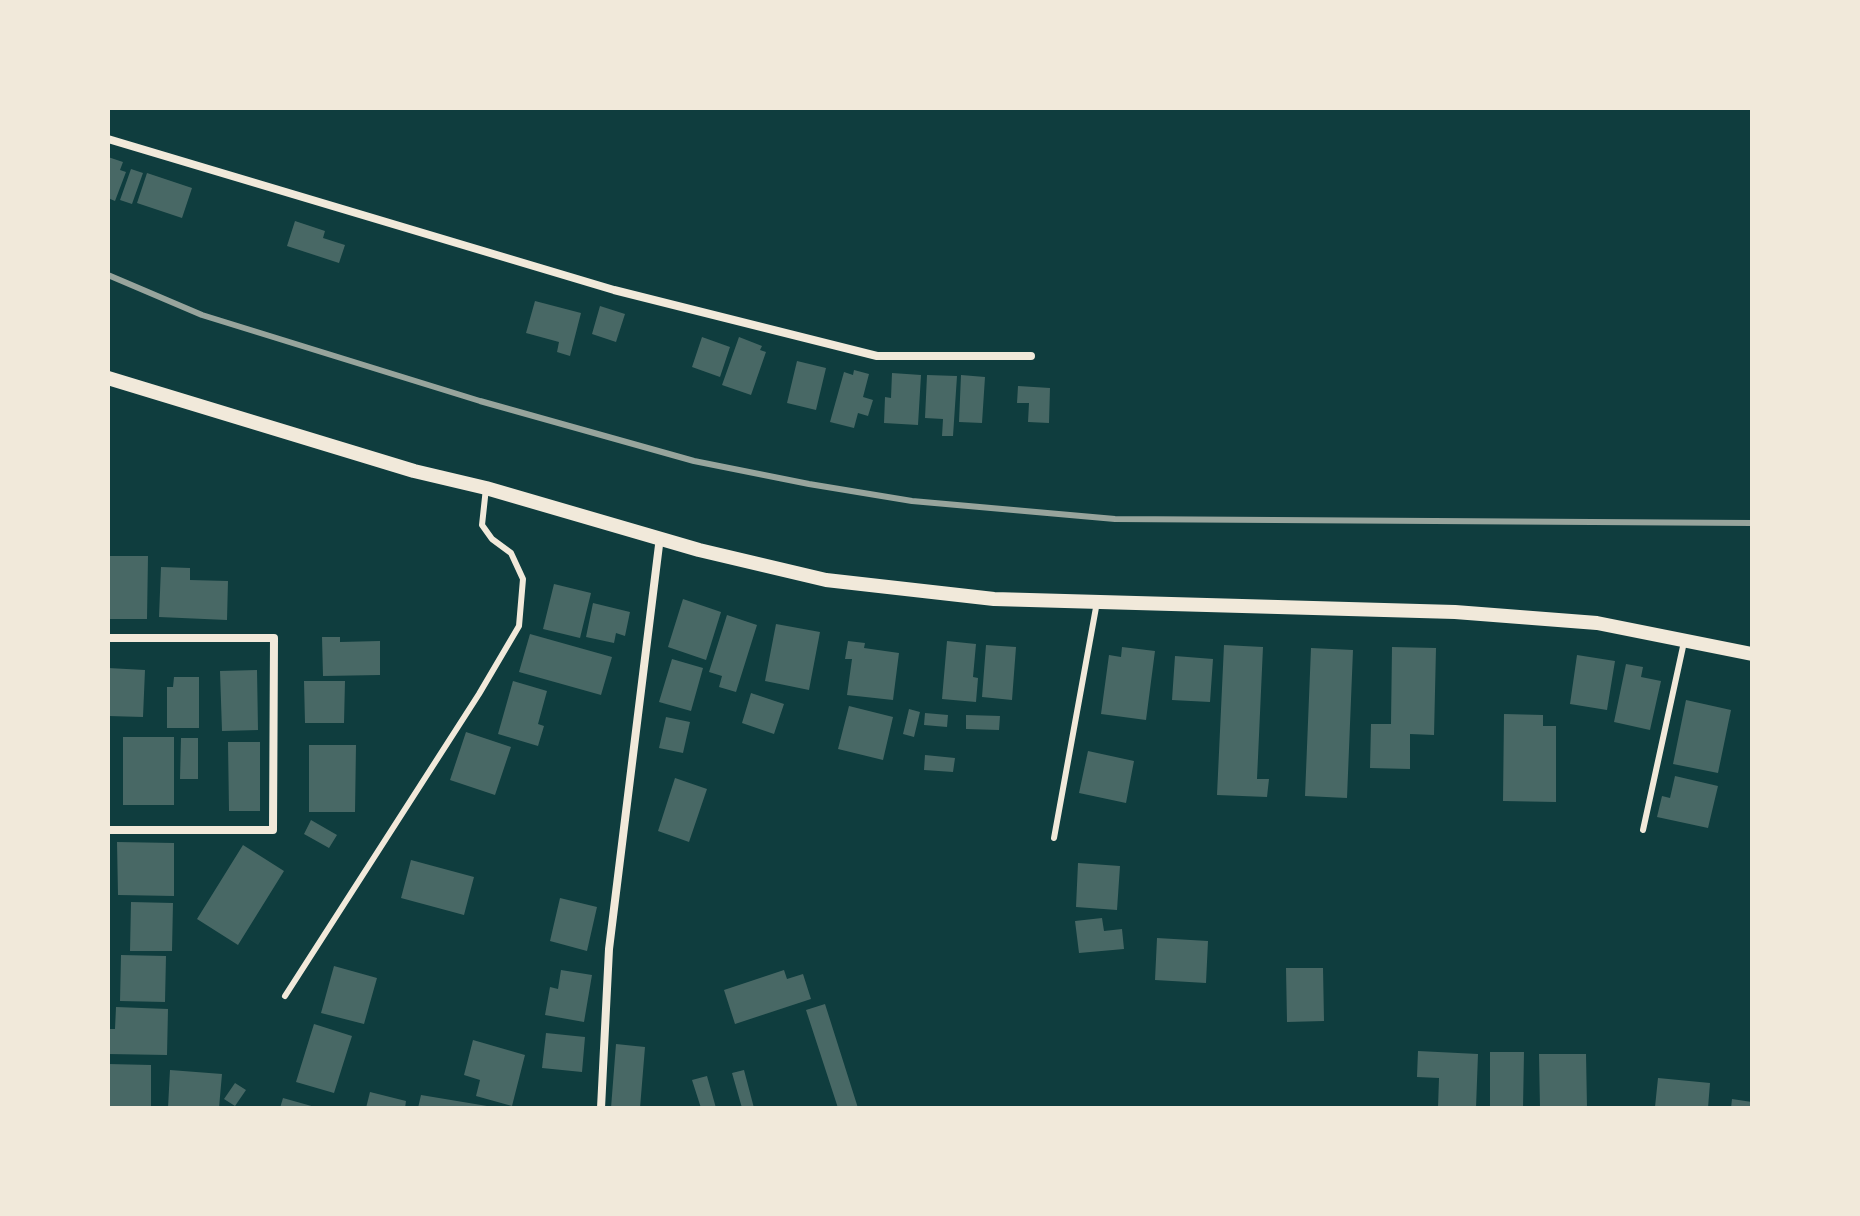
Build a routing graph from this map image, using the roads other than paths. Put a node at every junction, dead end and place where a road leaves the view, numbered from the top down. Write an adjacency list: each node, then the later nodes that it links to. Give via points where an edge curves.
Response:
1 (108, 139): 2 (street, via 614,290 877,356)
2 (1031, 356)
3 (108, 378): 4 (street)
4 (486, 488): 5 (street); 13 (lane, via 482,525 511,553 523,579 519,626)
5 (660, 537): 6 (street, via 826,580 994,599); 14 (street, via 609,949)
6 (1097, 602): 8 (street, via 1455,612 1597,623); 12 (lane)
7 (108, 638): 10 (street, via 274,638 274,686 273,830)
8 (1685, 640): 9 (street); 11 (lane)
9 (1752, 654)
10 (108, 830)
11 (1643, 830)
12 (1054, 838)
13 (285, 996)
14 (601, 1108)

